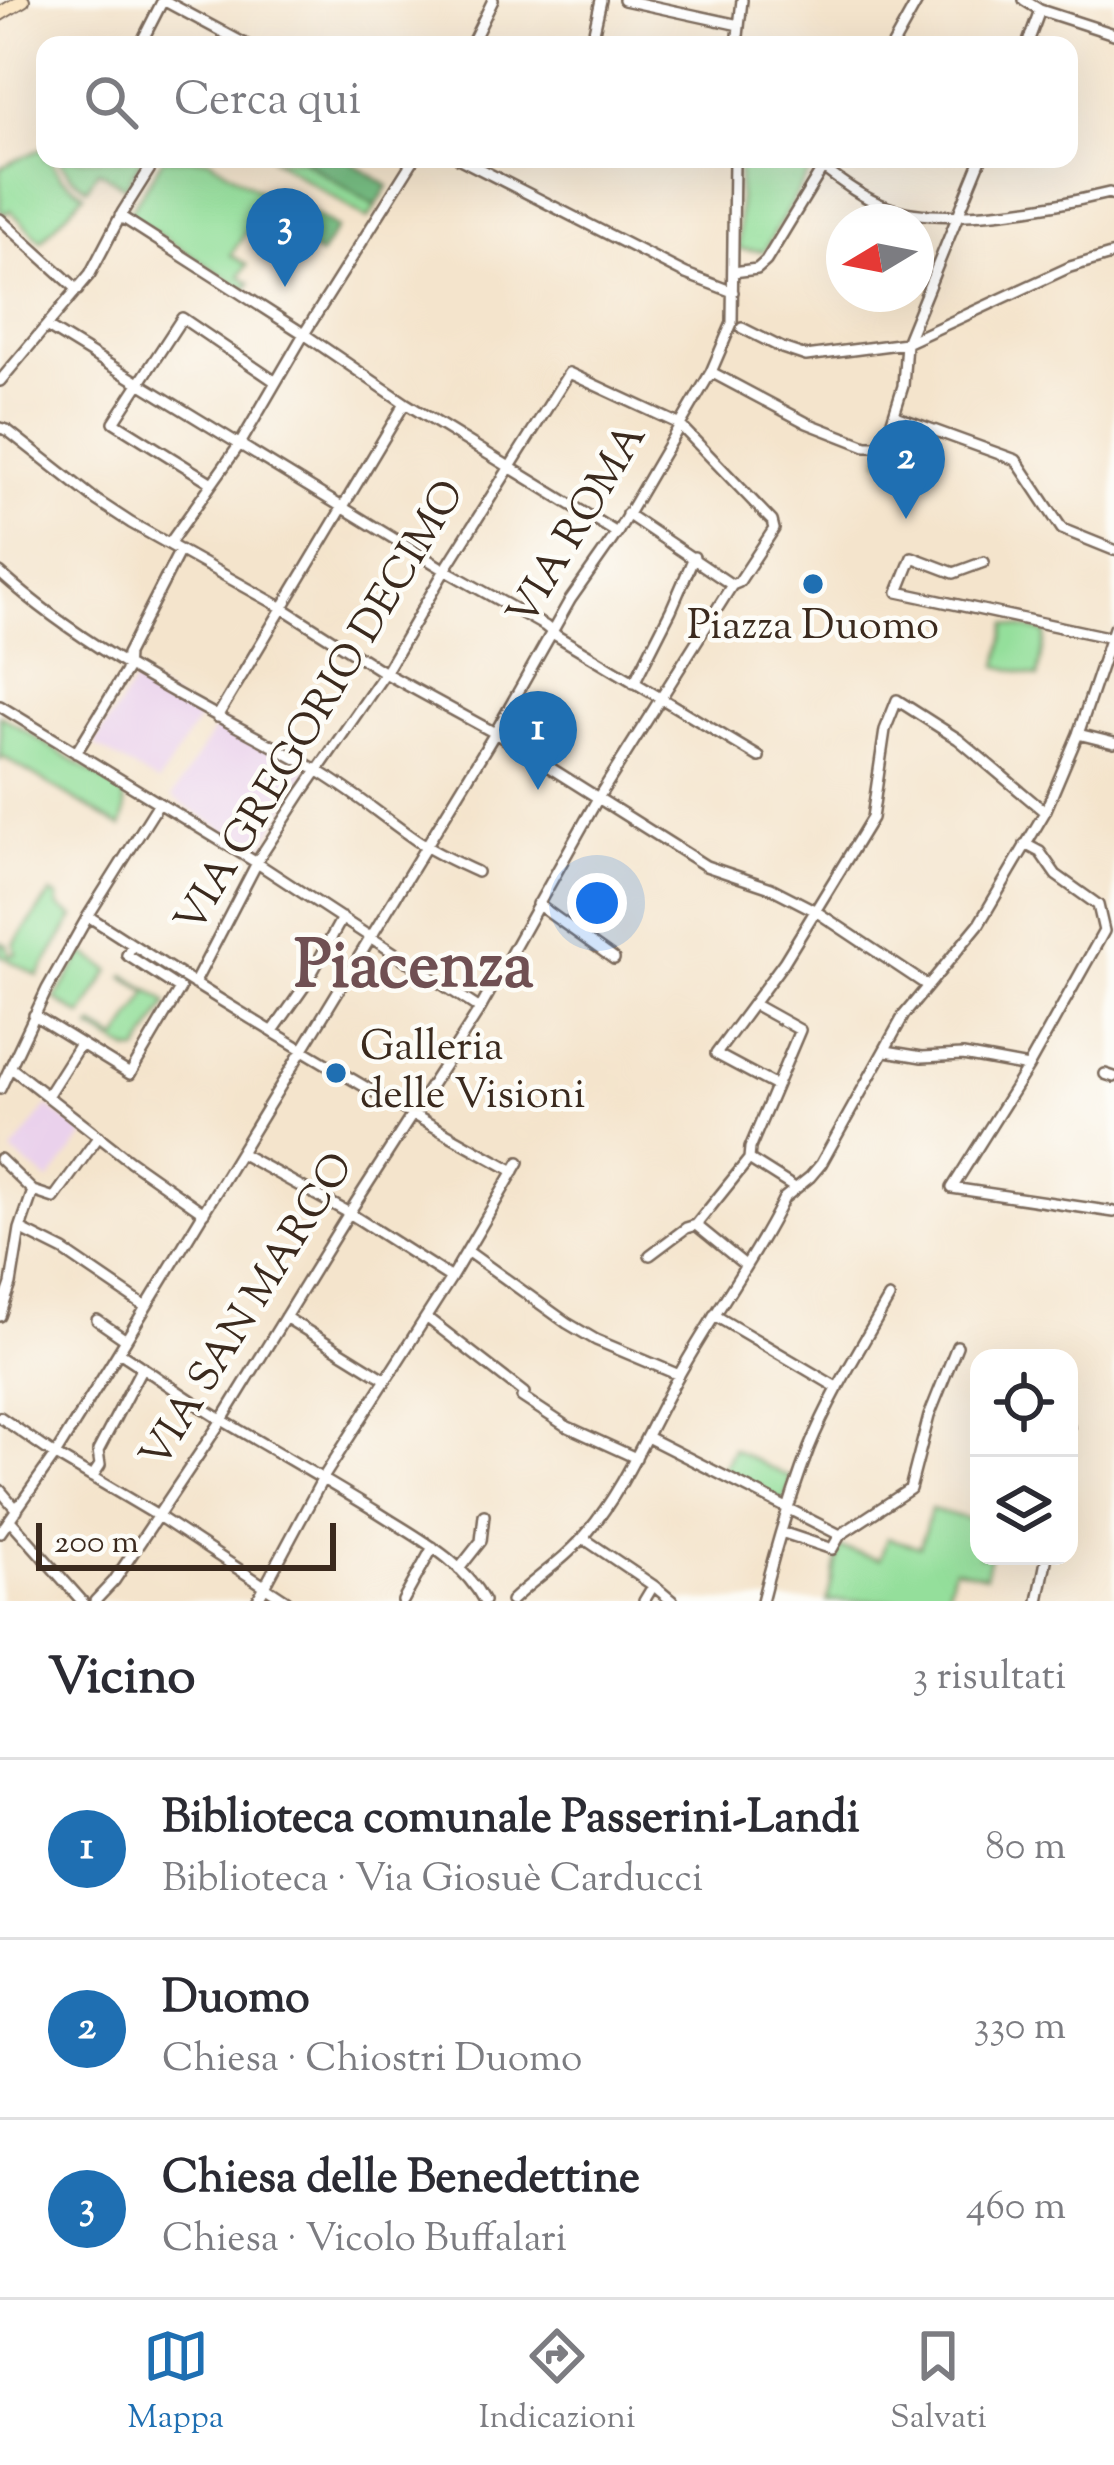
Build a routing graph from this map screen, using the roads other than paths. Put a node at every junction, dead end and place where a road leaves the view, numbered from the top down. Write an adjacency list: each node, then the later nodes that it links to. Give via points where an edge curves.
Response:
1 (23, 0): 10 (main road)
2 (163, 0): 13 (street); 14 (street)
3 (493, 0): 15 (street)
4 (601, 0): 16 (street)
5 (623, 0): 11 (street)
6 (742, 0): 11 (street)
7 (918, 0): 18 (street)
8 (1024, 0): 9 (street)
9 (1040, 10): 12 (street); 19 (street)
10 (0, 14)
11 (739, 25): 17 (street)
12 (1114, 34)
13 (145, 36)
14 (230, 36)
15 (475, 36)
16 (593, 36)
17 (738, 36)
18 (898, 36)
19 (1031, 36)
20 (150, 168): 28 (street)
21 (408, 168): 37 (street)
22 (478, 168): 34 (street)
23 (734, 168): 32 (street, VIA ROMA)
24 (824, 168): 32 (street, via 763,265)
25 (830, 168): 29 (street, via 890,209)
26 (977, 168): 29 (street)
27 (1114, 195): 29 (street)
28 (120, 216): 33 (street); 37 (street)
29 (955, 216): 38 (street)
30 (0, 219): 33 (street)
31 (1114, 254): 38 (street)
32 (733, 272): 34 (street, VIA ROMA)
33 (78, 290): 35 (street)
34 (733, 292): 39 (street, VIA ROMA, via 732,323)
35 (46, 326): 40 (street); 42 (street)
36 (742, 328): 38 (street, via 806,356)
37 (304, 334): 41 (street); 43 (street)
38 (906, 343): 44 (street)
39 (711, 372): 44 (street, via 866,446 884,446); 45 (street, VIA ROMA)
40 (0, 381)
41 (276, 382): 42 (street, via 182,318); 47 (street)
42 (140, 385): 47 (street); 49 (street, via 114,422)
43 (405, 403): 48 (street); 50 (street)
44 (895, 416): 55 (street, via 1016,460 1062,530)
45 (679, 424): 48 (street, VIA GREGORIO DECIMO, via 569,373); 51 (street, VIA ROMA); 60 (street, via 772,521)
46 (0, 428): 53 (street)
47 (240, 444): 49 (street); 50 (street)
48 (508, 467): 52 (street); 58 (street, VIA GREGORIO DECIMO)
49 (212, 483): 53 (street)
50 (343, 508): 58 (street); 61 (street)
51 (628, 514): 52 (street, VIA ROMA); 56 (street)
52 (617, 533): 62 (street, VIA ROMA)
53 (169, 544): 54 (street)
54 (180, 550): 61 (street); 64 (street)
55 (1114, 550)
56 (694, 557): 60 (street); 66 (street)
57 (984, 562): 63 (street, via 954,573 912,557 898,592)
58 (445, 570): 62 (street); 65 (street, VIA GREGORIO DECIMO)
59 (0, 573): 64 (street)
60 (732, 585): 67 (street, VIA SAN MARCO)
61 (281, 607): 65 (street); 69 (street)
62 (553, 632): 66 (street); 70 (street, VIA ROMA)
63 (1113, 633): 71 (street)
64 (127, 663): 69 (street); 73 (street)
65 (386, 673): 70 (street); 75 (street, VIA GREGORIO DECIMO)
66 (634, 683): 67 (street)
67 (659, 698): 74 (street); 76 (street, VIA SAN MARCO)
68 (0, 706): 73 (street)
69 (217, 717): 75 (street)
70 (495, 733): 76 (street); 80 (street, VIA ROMA)
71 (1078, 734): 72 (street); 78 (street)
72 (1114, 743)
73 (76, 753): 77 (street)
74 (759, 757)
75 (318, 771): 80 (street); 81 (street, VIA GREGORIO DECIMO)
76 (598, 798): 83 (street, VIA SAN MARCO); 84 (street, via 706,866)
77 (159, 803): 81 (street); 85 (street)
78 (1045, 812): 79 (street); 84 (street, via 897,700 872,818)
79 (1025, 844): 87 (street, via 1097,905); 92 (street, via 979,925)
80 (425, 846): 82 (street); 88 (street, VIA ROMA)
81 (257, 863): 86 (street); 91 (street, VIA GREGORIO DECIMO)
82 (477, 872)
83 (537, 904): 90 (street); 94 (street, VIA SAN MARCO)
84 (814, 910): 92 (street); 93 (street)
85 (88, 916): 89 (street); 95 (street)
86 (342, 918): 88 (street); 96 (street)
87 (1109, 935): 101 (street)
88 (371, 937): 94 (street); 98 (street, VIA ROMA)
89 (133, 945): 91 (street); 97 (street, via 127,955 181,989 130,1074)
90 (614, 959)
91 (189, 981): 96 (street)
92 (928, 986): 99 (street)
93 (755, 1005): 102 (street, via 800,1030); 102 (street, via 716,1054)
94 (480, 1009): 105 (street, VIA SAN MARCO)
95 (34, 1015): 97 (street); 100 (street)
96 (273, 1031): 98 (street)
97 (80, 1044): 104 (street)
98 (303, 1049): 105 (street); 107 (street, VIA ROMA)
99 (886, 1051): 101 (street); 110 (street, via 820,1163)
100 (10, 1066): 103 (street); 104 (street)
101 (1028, 1066): 112 (street, via 952,1188)
102 (776, 1086): 109 (street)
103 (0, 1089)
104 (47, 1096): 106 (street)
105 (413, 1115): 114 (street, VIA SAN MARCO); 117 (street, via 517,1167)
106 (98, 1136): 111 (street, via 54,1198); 113 (street)
107 (240, 1153): 113 (street, VIA ROMA); 114 (street)
108 (0, 1159): 111 (street)
109 (749, 1159): 110 (street); 115 (street)
110 (795, 1188): 119 (street)
111 (33, 1191): 116 (street)
112 (1114, 1212)
113 (204, 1213): 122 (street, VIA ROMA)
114 (350, 1213): 120 (street); 125 (street, VIA SAN MARCO)
115 (696, 1225): 118 (street); 119 (street)
116 (20, 1229): 122 (street); 124 (street)
117 (467, 1251): 120 (street); 132 (street, via 596,1340)
118 (650, 1255)
119 (745, 1265): 123 (street)
120 (451, 1278): 126 (street)
121 (889, 1298): 134 (street)
122 (146, 1307): 128 (street, VIA ROMA)
123 (714, 1315): 132 (street); 134 (street)
124 (0, 1316)
125 (285, 1317): 133 (street); 136 (street, VIA SAN MARCO)
126 (425, 1317): 133 (street); 139 (street, via 566,1426)
127 (97, 1320): 128 (street)
128 (126, 1340): 130 (street, VIA ROMA)
129 (957, 1346): 150 (street, via 910,1489)
130 (119, 1352): 131 (street); 138 (street, VIA ROMA)
131 (142, 1367): 136 (street); 140 (street)
132 (679, 1375): 137 (street)
133 (385, 1378): 141 (street)
134 (838, 1388): 143 (street)
135 (0, 1417): 138 (street)
136 (222, 1420): 141 (street); 146 (street, VIA SAN MARCO)
137 (646, 1437): 139 (street); 143 (street)
138 (55, 1454): 140 (street); 144 (street, VIA ROMA)
139 (636, 1458): 151 (street)
140 (92, 1478): 146 (street)
141 (323, 1478): 152 (street); 155 (street)
142 (0, 1490): 144 (street)
143 (788, 1507): 148 (street); 150 (street)
144 (17, 1510): 147 (street, VIA ROMA)
145 (484, 1515): 154 (street, via 481,1541)
146 (158, 1516): 155 (street); 157 (street, VIA SAN MARCO)
147 (10, 1520): 149 (street, VIA ROMA); 156 (street)
148 (781, 1532): 150 (street, via 832,1550); 164 (street)
149 (0, 1533)
150 (840, 1535)
151 (584, 1538): 162 (street); 163 (street)
152 (433, 1547): 154 (street); 160 (street)
153 (1045, 1565): 165 (street)
154 (459, 1569): 161 (street)
155 (265, 1586): 158 (street); 159 (street)
156 (82, 1601)
157 (95, 1601)
158 (257, 1601)
159 (287, 1601)
160 (403, 1601)
161 (484, 1601)
162 (512, 1601)
163 (672, 1601)
164 (762, 1601)
165 (1039, 1601)

